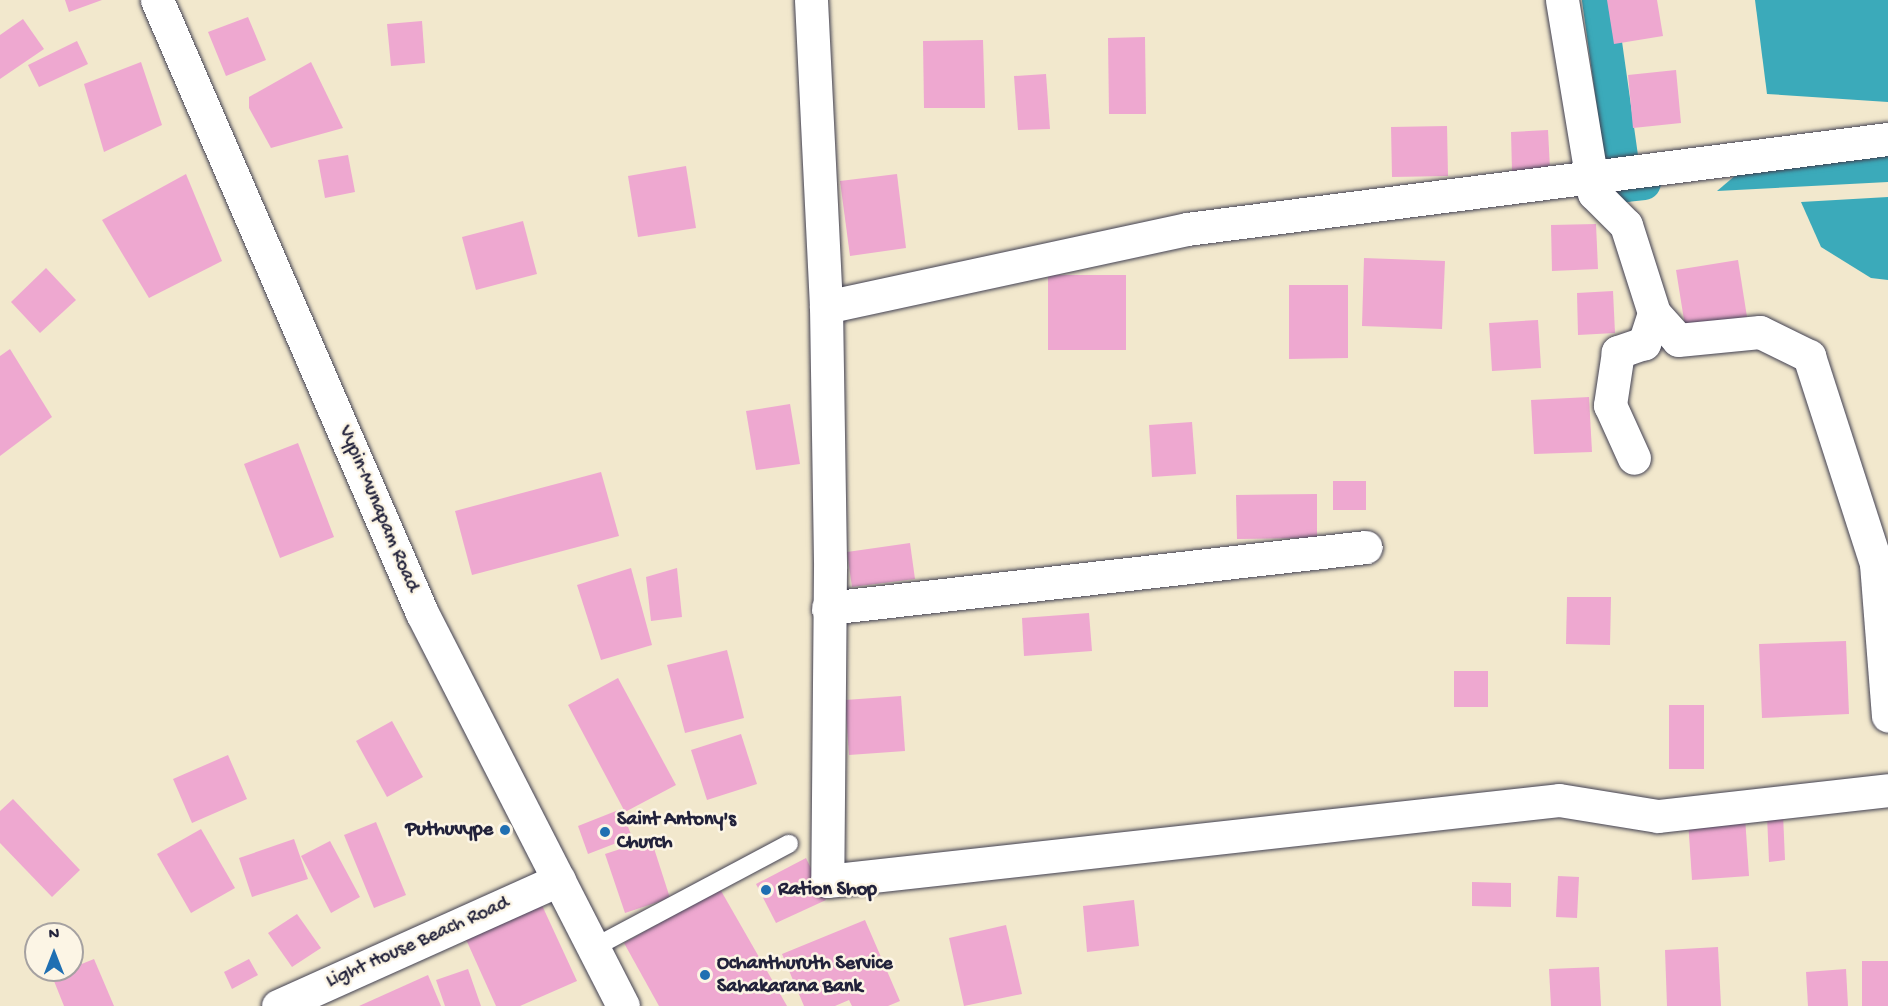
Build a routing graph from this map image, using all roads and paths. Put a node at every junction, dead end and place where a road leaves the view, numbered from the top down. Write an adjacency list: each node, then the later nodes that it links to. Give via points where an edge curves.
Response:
1 (157, 0): 14 (street, Vypin-Munapam Road, via 422,613)
2 (811, 0): 6 (street)
3 (1562, 0): 5 (street)
4 (1888, 139): 5 (street)
5 (1595, 179): 6 (street, via 1187,229); 7 (street, via 1594,193 1626,225)
6 (826, 307): 10 (street)
7 (1654, 313): 8 (street, via 1644,343 1618,352 1610,405); 11 (street, via 1678,340 1760,332 1809,356 1876,564)
8 (1634, 458)
9 (1366, 547): 10 (street)
10 (828, 609): 12 (street, via 827,881 1559,800 1658,816)
11 (1888, 716)
12 (1888, 790)
13 (789, 844): 15 (lane)
14 (559, 880): 15 (street, Vypin-Munapam Road); 16 (street, Light House Beach Road)
15 (593, 948): 17 (street, Vypin-Munapam Road)
16 (278, 1006)
17 (623, 1006)

